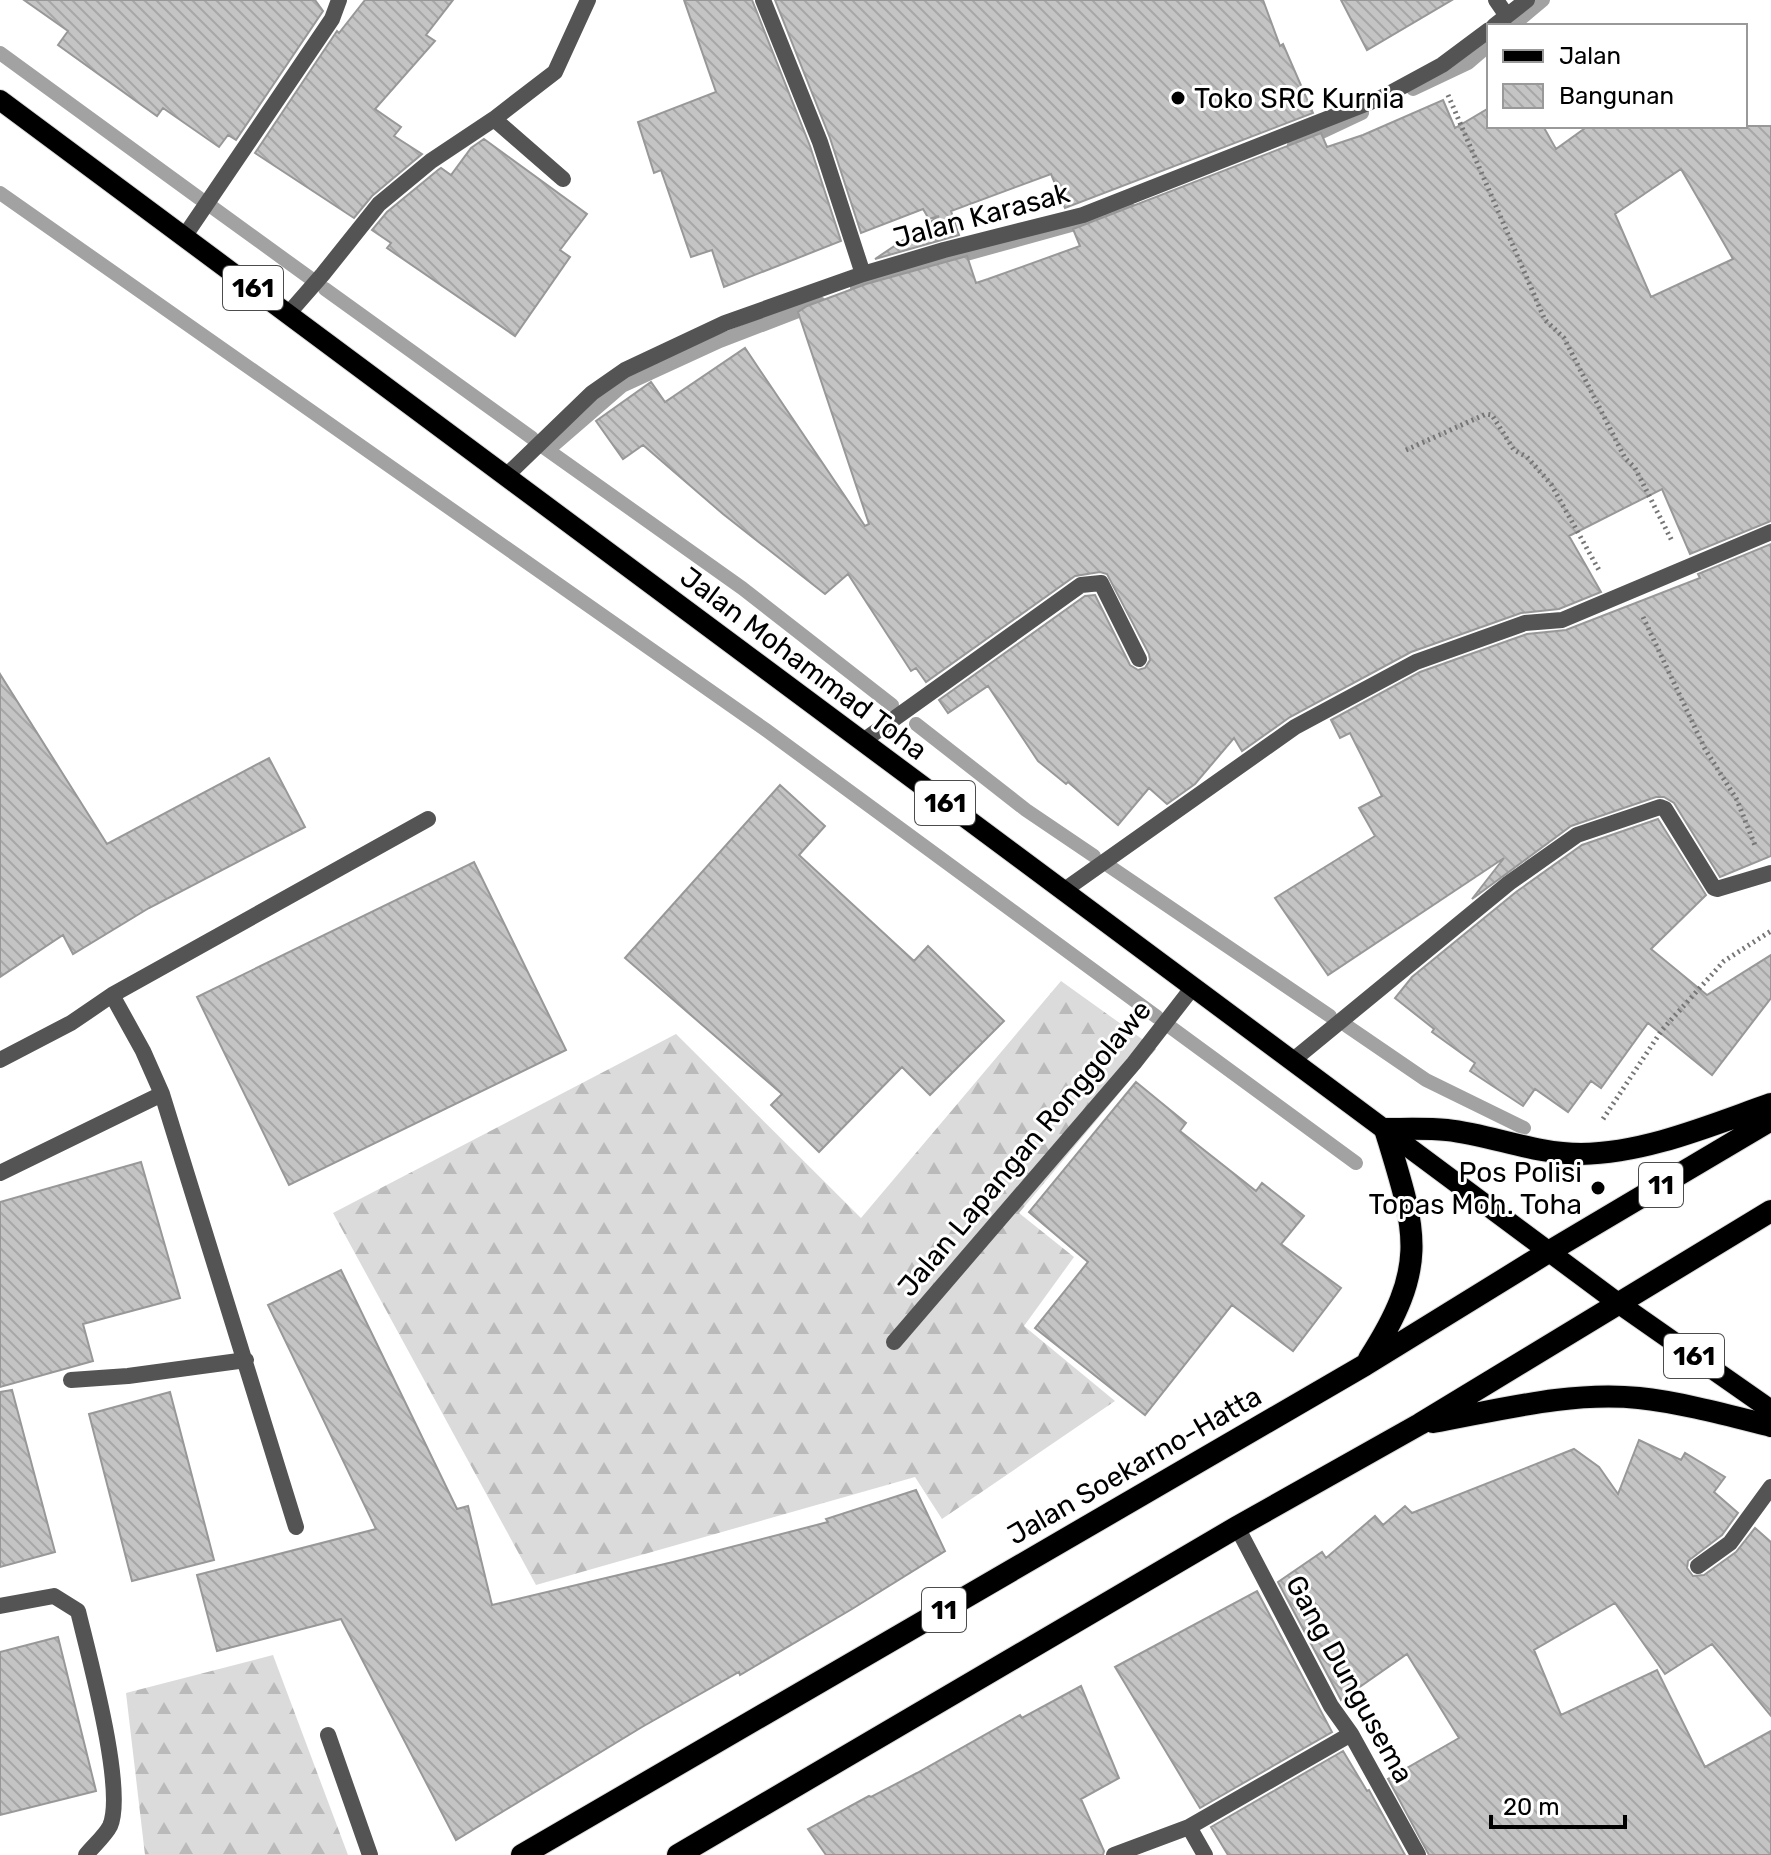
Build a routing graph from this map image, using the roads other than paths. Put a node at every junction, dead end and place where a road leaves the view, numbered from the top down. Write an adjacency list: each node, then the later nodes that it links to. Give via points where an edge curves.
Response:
1 (339, 0): 11 (street, via 332,19)
2 (588, 0): 9 (street, via 555,72)
3 (763, 0): 12 (street, via 820,142)
4 (1496, 0): 6 (street)
5 (1527, 0): 6 (street)
6 (1501, 21)
7 (1487, 31): 12 (street, Jalan Karasak, via 1383,97 1083,215)
8 (0, 100): 11 (main road, Jalan Mohammad Toha / 161)
9 (494, 119): 10 (street); 13 (street, via 379,204)
10 (563, 179)
11 (184, 237): 13 (main road, Jalan Mohammad Toha / 161)
12 (863, 274): 14 (street, Jalan Karasak, via 725,323 625,370 592,393)
13 (288, 314): 14 (main road, Jalan Mohammad Toha / 161)
14 (506, 476): 17 (main road, Jalan Mohammad Toha / 161)
15 (1771, 532): 20 (street, via 1562,620 1525,623 1416,662 1295,727)
16 (1139, 659): 17 (street, via 1101,583 1081,585)
17 (863, 741): 20 (main road, Jalan Mohammad Toha / 161)
18 (428, 819): 22 (street)
19 (1769, 873): 24 (street, via 1714,888 1660,807 1577,835 1509,883)
20 (1063, 891): 21 (main road, Jalan Mohammad Toha / 161)
21 (1193, 987): 24 (main road, Jalan Mohammad Toha / 161); 33 (street, Jalan Lapangan Ronggolawe)
22 (112, 995): 23 (street); 25 (street)
23 (0, 1060)
24 (1292, 1061): 28 (main road, Jalan Mohammad Toha / 161)
25 (162, 1094): 29 (street); 34 (street)
26 (1771, 1104): 28 (highway, via 1671,1138 1581,1154 1446,1130)
27 (1771, 1120): 31 (highway, Jalan Soekarno-Hatta / 11)
28 (1385, 1129): 31 (main road, Jalan Mohammad Toha / 161); 35 (highway, via 1408,1206 1412,1266 1393,1320)
29 (0, 1173)
30 (1771, 1211): 32 (highway)
31 (1550, 1251): 32 (main road, Jalan Mohammad Toha / 161); 35 (highway, Jalan Soekarno-Hatta / 11)
32 (1618, 1303): 37 (main road, Jalan Mohammad Toha / 161); 38 (highway)
33 (894, 1342)
34 (246, 1360): 36 (street); 41 (street)
35 (1365, 1365): 50 (highway, Jalan Soekarno-Hatta / 11)
36 (71, 1380)
37 (1771, 1410)
38 (1420, 1424): 39 (highway, via 1547,1401 1606,1397 1640,1398); 42 (highway)
39 (1771, 1426)
40 (1771, 1487): 43 (street, via 1730,1543)
41 (296, 1527)
42 (1237, 1527): 45 (street, Gang Dungusema, via 1331,1706); 51 (highway)
43 (1698, 1566)
44 (0, 1606): 48 (street, via 54,1596 78,1611 115,1792 110,1826)
45 (1351, 1734): 47 (street); 54 (street, Gang Dungusema)
46 (328, 1735): 49 (street)
47 (1189, 1827): 52 (street); 53 (street)
48 (86, 1855)
49 (370, 1855)
50 (522, 1855)
51 (678, 1855)
52 (1114, 1855)
53 (1205, 1855)
54 (1418, 1855)

